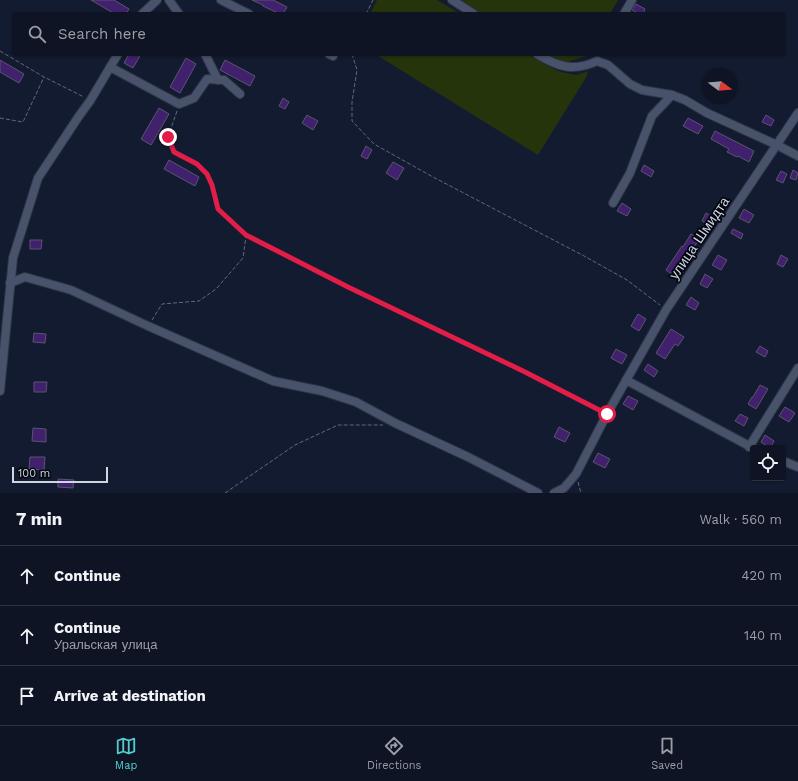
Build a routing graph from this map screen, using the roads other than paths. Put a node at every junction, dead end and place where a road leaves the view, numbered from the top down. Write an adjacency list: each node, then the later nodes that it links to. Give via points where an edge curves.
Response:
1 (157, 0): 6 (street)
2 (169, 0): 7 (street)
3 (221, 0): 8 (street)
4 (452, 0): 9 (street)
5 (632, 0): 10 (street)
6 (144, 12)
7 (177, 12)
8 (245, 12)
9 (471, 12)
10 (625, 12)
11 (117, 56): 15 (street)
12 (206, 56): 16 (street)
13 (540, 56): 14 (street, via 562,66 577,67 590,64)
14 (598, 57): 18 (street, via 630,84 642,90)
15 (110, 67): 16 (street, via 180,104 194,98 207,79); 23 (street, via 38,178 13,258)
16 (218, 80): 17 (street, via 224,80)
17 (240, 94)
18 (672, 95): 20 (street); 22 (street, via 652,116 630,173)
19 (798, 113): 20 (street, улица Шмидта)
20 (777, 145): 21 (street); 25 (street, улица Шмидта, via 666,310)
21 (798, 156)
22 (613, 203)
23 (10, 283): 26 (street); 31 (street, via 25,277 71,290 273,381 322,391 356,402)
24 (798, 368): 27 (street)
25 (626, 380): 28 (street); 32 (street, улица Шмидта, via 576,474 564,488)
26 (0, 391)
27 (752, 445)
28 (750, 446)
29 (786, 462): 30 (street)
30 (798, 467)
31 (538, 493)
32 (554, 493)

